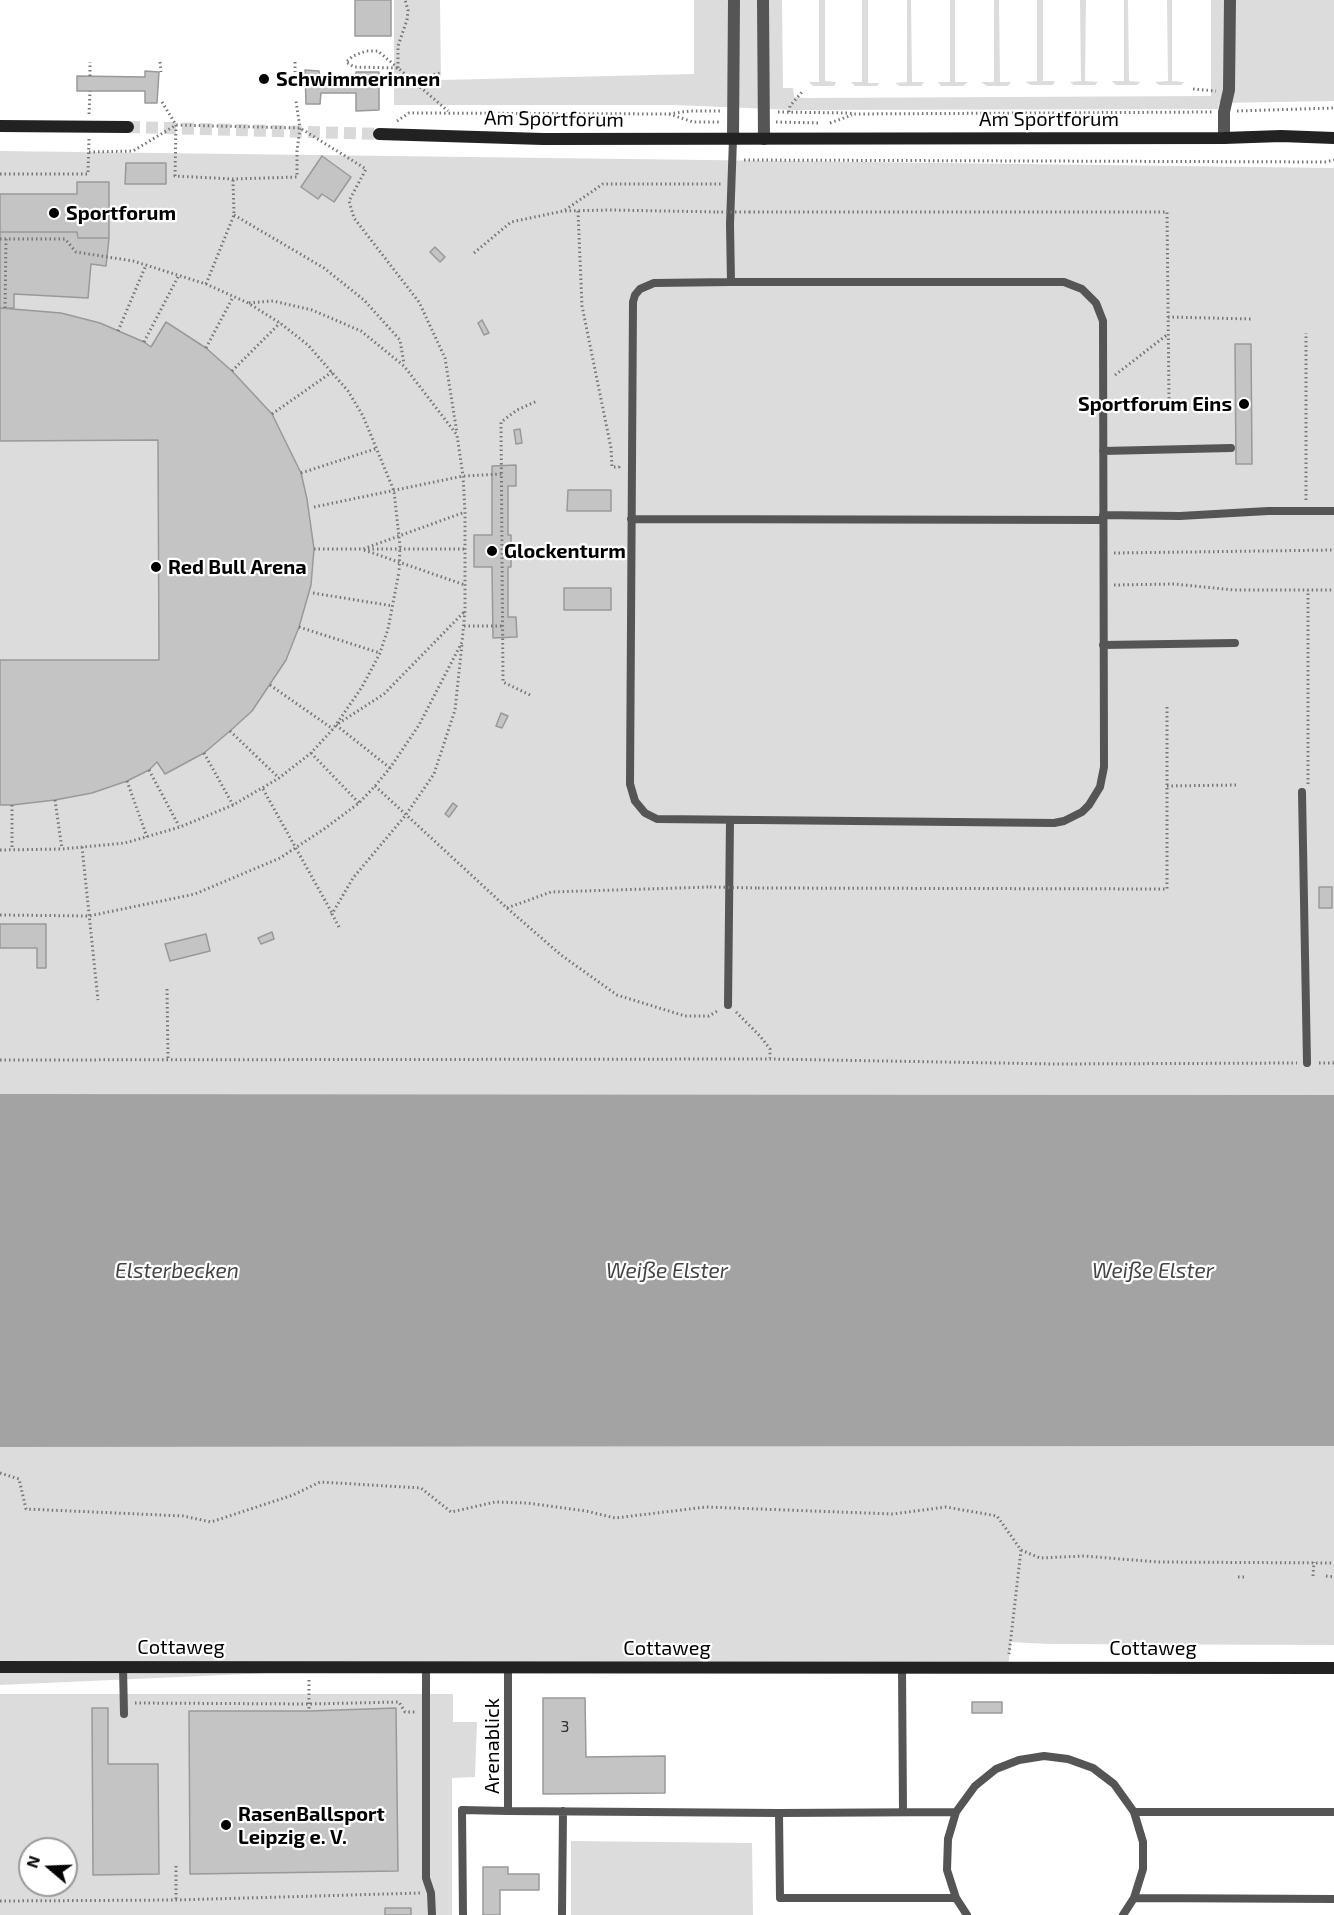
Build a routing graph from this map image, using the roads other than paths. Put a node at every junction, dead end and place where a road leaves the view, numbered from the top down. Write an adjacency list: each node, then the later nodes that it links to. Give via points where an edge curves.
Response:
1 (734, 0): 9 (street)
2 (763, 0): 10 (street)
3 (1230, 0): 7 (street)
4 (0, 126): 5 (street)
5 (128, 127)
6 (379, 134): 9 (street, Am Sportforum)
7 (1224, 138): 8 (street, Am Sportforum); 10 (street, Am Sportforum)
8 (1334, 138)
9 (733, 139): 10 (street, Am Sportforum); 11 (lane)
10 (764, 139)
11 (731, 282): 13 (lane, via 1073,285 1096,303 1103,321); 16 (lane, via 654,283 635,295)
12 (1231, 448): 13 (lane)
13 (1103, 451): 15 (lane)
14 (1334, 511): 15 (lane)
15 (1103, 518): 16 (lane); 18 (lane)
16 (631, 519): 20 (lane, via 632,793 640,809 657,819)
17 (1235, 643): 18 (lane)
18 (1103, 645): 20 (lane, via 1103,777 1089,805 1073,817 1045,823)
19 (1305, 792): 22 (lane)
20 (730, 820): 21 (lane)
21 (728, 1005)
22 (1307, 1063)
23 (0, 1666): 25 (street, Cottaweg)
24 (426, 1666): 25 (street, Cottaweg); 26 (street, Cottaweg); 40 (lane, via 426,1878)
25 (123, 1667): 29 (lane)
26 (508, 1667): 27 (street, Cottaweg); 30 (lane, Arenablick)
27 (902, 1668): 28 (street, Cottaweg); 32 (lane)
28 (1334, 1668)
29 (124, 1714)
30 (508, 1811): 31 (lane, Arenablick); 41 (lane, via 462,1810)
31 (563, 1811): 36 (lane, Arenablick); 42 (lane)
32 (903, 1812): 33 (lane, Arenablick); 36 (lane, Arenablick)
33 (956, 1812): 34 (lane, via 975,1786 996,1769 1044,1756 1093,1768 1114,1784); 37 (lane, via 946,1856)
34 (1134, 1812): 35 (lane); 38 (lane, via 1144,1854)
35 (1334, 1812)
36 (779, 1814): 37 (lane, via 780,1898)
37 (956, 1898): 43 (lane)
38 (1134, 1898): 39 (lane); 44 (lane)
39 (1334, 1899)
40 (432, 1915)
41 (463, 1915)
42 (562, 1915)
43 (967, 1915)
44 (1123, 1915)

